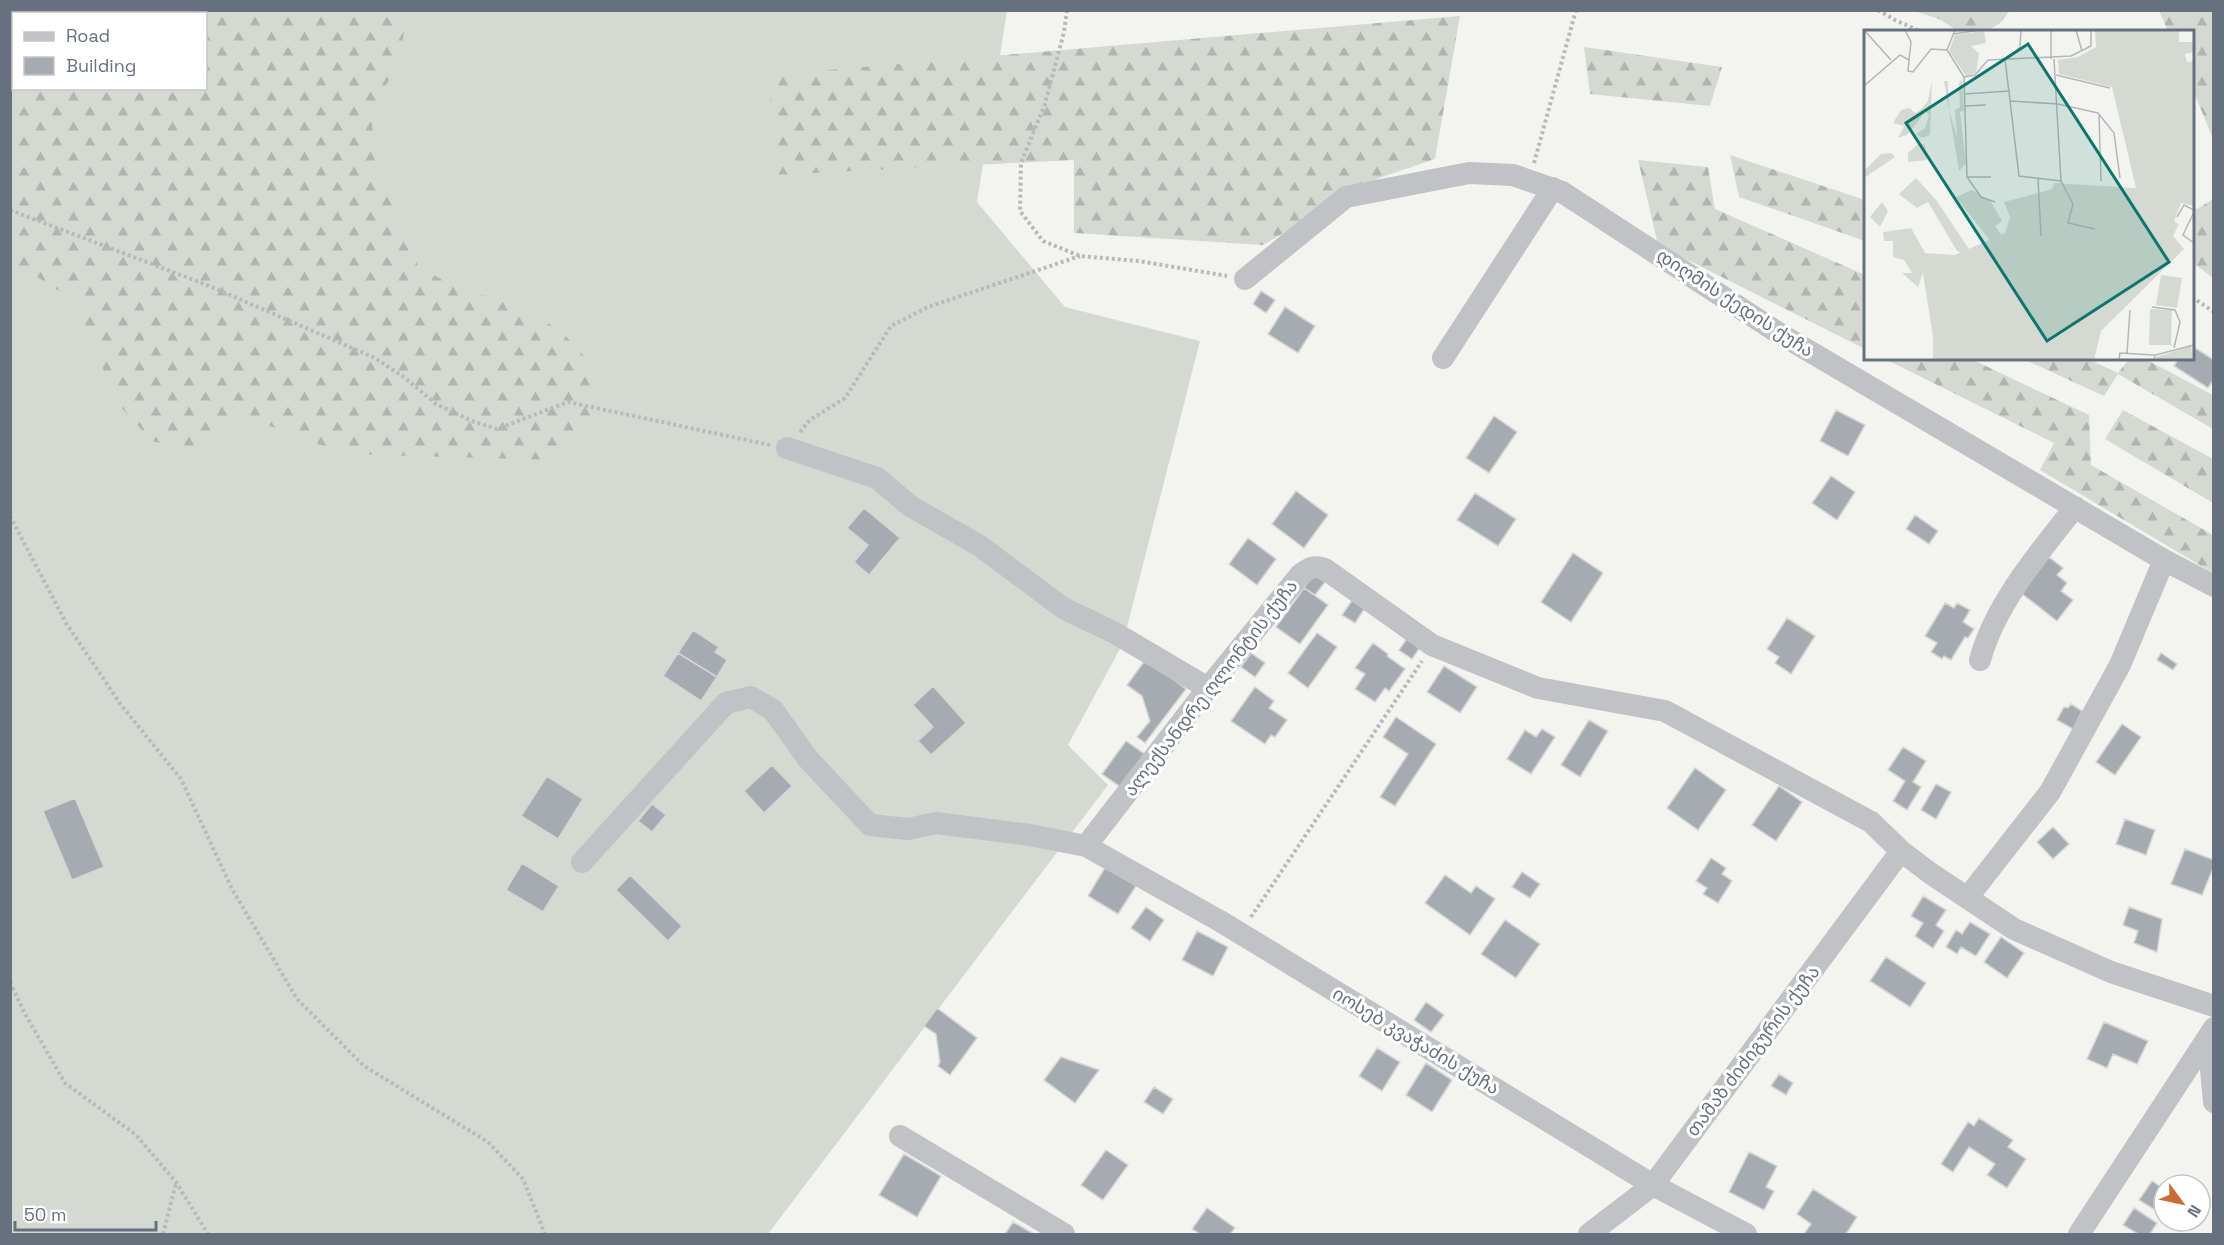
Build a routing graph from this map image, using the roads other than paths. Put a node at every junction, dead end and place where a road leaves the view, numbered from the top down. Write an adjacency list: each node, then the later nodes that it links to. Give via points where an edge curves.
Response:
1 (1553, 188): 2 (street, დიღმის ქედის ქუჩა, via 1514,175 1469,173 1346,197); 3 (street); 5 (street, დიღმის ქედის ქუჩა, via 1780,334)
2 (1245, 279)
3 (1443, 358)
4 (787, 448): 9 (street, via 877,478 910,506 980,546 1063,608 1115,633)
5 (2075, 507): 6 (street, დიღმის ქედის ქუჩა); 8 (street, via 2034,560 1997,618)
6 (2164, 560): 7 (street, დიღმის ქედის ქუჩა); 13 (street, via 2120,665 2050,792)
7 (2214, 586)
8 (1980, 660)
9 (1208, 688): 10 (street, ალექსანდრე ღლონტის ქუჩა); 11 (street, ალექსანდრე ღლონტის ქუჩა, via 1300,575 1317,567 1432,645 1538,688 1665,711 1870,822)
10 (1086, 846): 12 (street, იოსებ კვაჭაძის ქუჩა, via 936,823 908,829 870,825 808,759 773,710 751,697 726,703); 18 (street, იოსებ კვაჭაძის ქუჩა, via 1240,933)
11 (1901, 851): 13 (street, ალექსანდრე ღლონტის ქუჩა); 18 (street, თამაზ ძიძიგურის ქუჩა)
12 (582, 862)
13 (1968, 897): 14 (street, ალექსანდრე ღლონტის ქუჩა, via 2014,929 2100,968)
14 (2214, 1006)
15 (2211, 1032): 16 (street); 22 (street)
16 (2214, 1102)
17 (900, 1136): 19 (street)
18 (1653, 1185): 20 (street, თამაზ ძიძიგურის ქუჩა); 21 (street, იოსებ კვაჭაძის ქუჩა)
19 (1064, 1234)
20 (1589, 1234)
21 (1746, 1234)
22 (2079, 1234)

